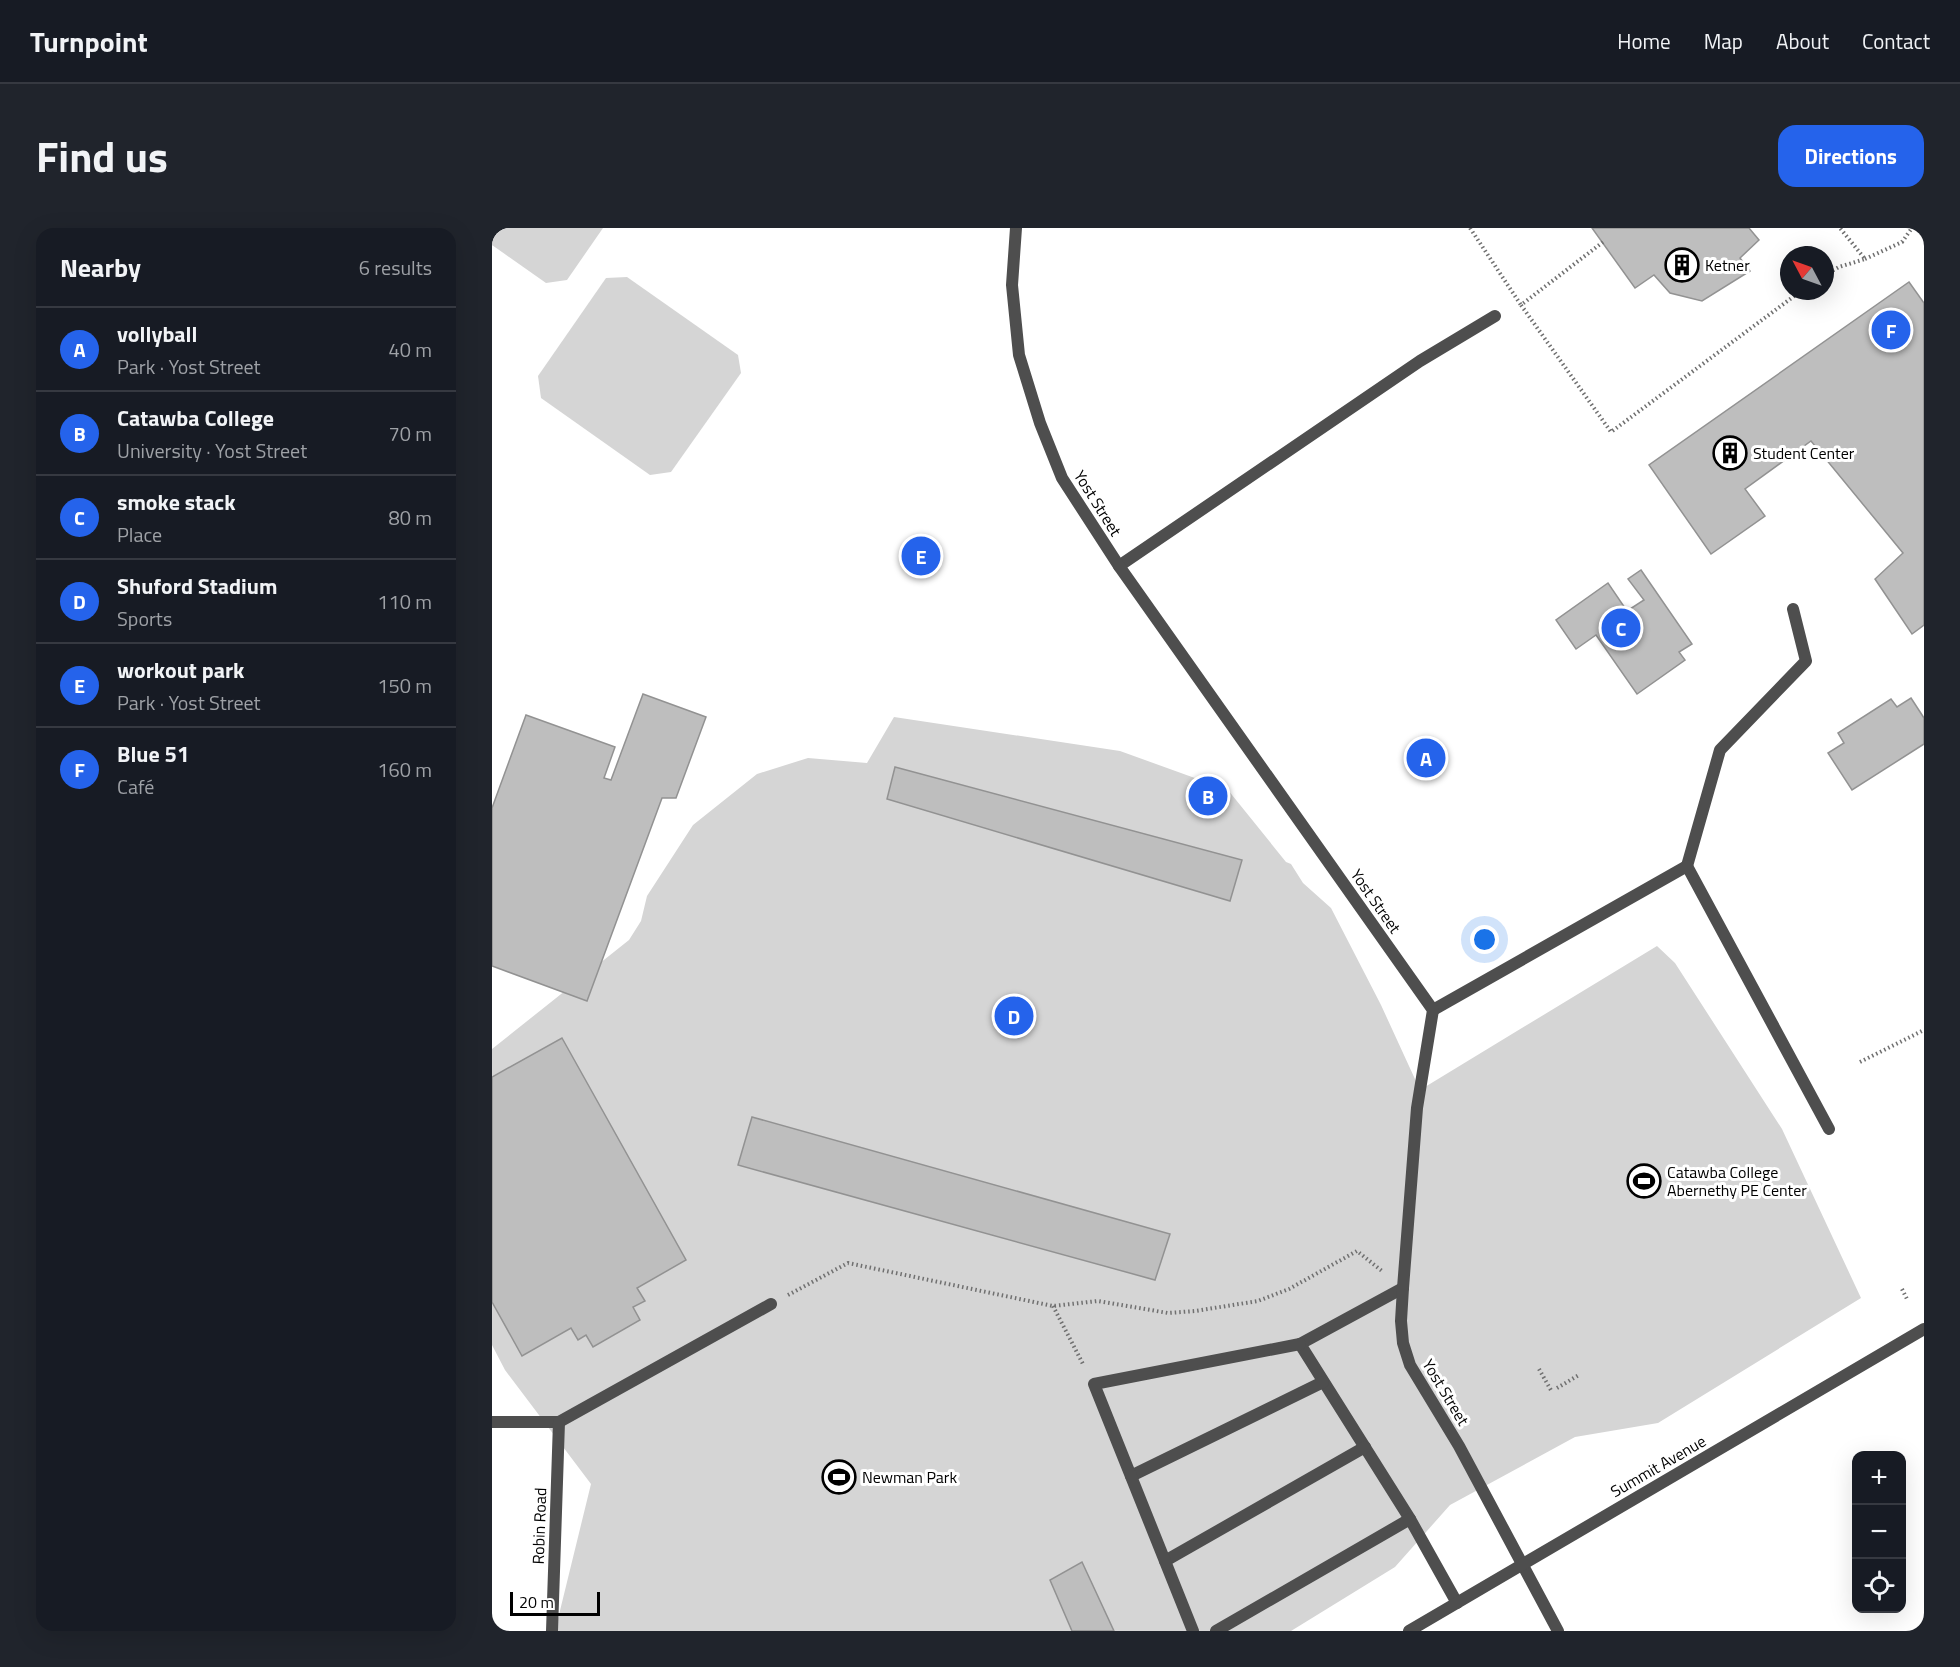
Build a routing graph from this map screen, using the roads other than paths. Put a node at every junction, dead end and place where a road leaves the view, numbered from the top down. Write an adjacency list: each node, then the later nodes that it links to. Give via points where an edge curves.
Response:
1 (1016, 228): 3 (street, Yost Street, via 1011,285 1019,355 1036,412 1062,478)
2 (1495, 316): 3 (street, via 1420,361)
3 (1119, 567): 6 (street, Yost Street)
4 (1793, 609): 5 (street, via 1806,661 1720,750)
5 (1687, 866): 6 (street); 7 (street)
6 (1433, 1010): 8 (street, Yost Street, via 1417,1108)
7 (1829, 1129)
8 (1403, 1288): 11 (street); 19 (street, Yost Street, via 1401,1321 1410,1365)
9 (771, 1304): 14 (street)
10 (1924, 1329): 19 (street, Summit Avenue)
11 (1300, 1344): 12 (street); 16 (street, via 1094,1384)
12 (1323, 1382): 15 (street); 16 (street)
13 (492, 1422): 14 (street)
14 (559, 1422): 21 (street, Robin Road)
15 (1365, 1447): 17 (street); 18 (street)
16 (1131, 1476): 18 (street)
17 (1410, 1519): 20 (street); 23 (street)
18 (1165, 1560): 22 (street)
19 (1522, 1564): 20 (street, Summit Avenue); 25 (street, Yost Street)
20 (1457, 1603): 24 (street, Summit Avenue)
21 (552, 1631)
22 (1193, 1631)
23 (1216, 1631)
24 (1409, 1631)
25 (1558, 1631)

